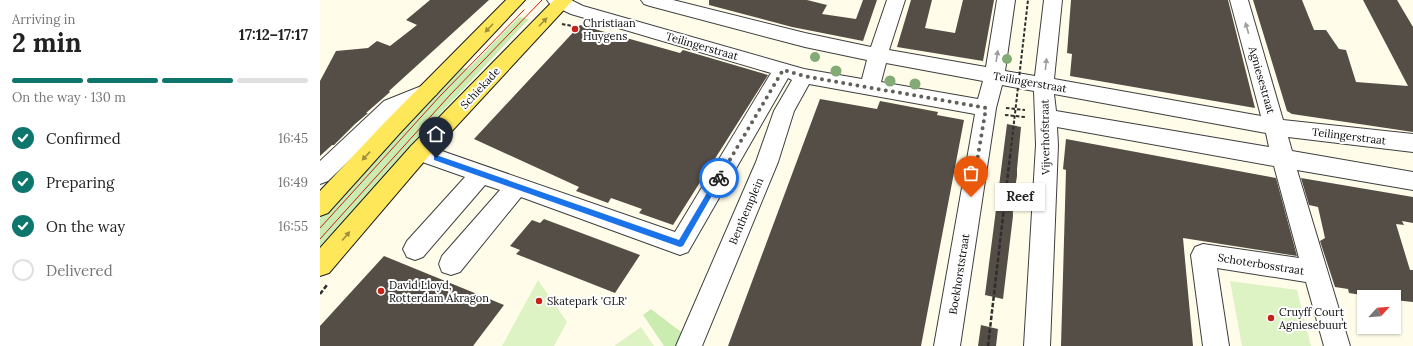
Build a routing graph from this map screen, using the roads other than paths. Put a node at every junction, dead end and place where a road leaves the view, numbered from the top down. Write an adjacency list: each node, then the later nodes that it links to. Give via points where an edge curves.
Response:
1 (516, 0): 13 (main road, one-way to 13)
2 (650, 0): 8 (street, Teilingerstraat, via 805,40)
3 (896, 0): 8 (street)
4 (1006, 0): 10 (street, Boekhorststraat, one-way to 4)
5 (1053, 0): 11 (street, Vijverhofstraat, one-way to 5)
6 (1239, 0): 16 (street, Agniesestraat, one-way to 6)
7 (560, 1): 9 (street, Teilingerstraat, via 577,10); 18 (main road, Schiekade, one-way to 7)
8 (878, 55): 10 (street, Teilingerstraat); 12 (street)
9 (794, 73): 12 (street, Teilingerstraat); 23 (street, via 680,244); 29 (street, Benthemplein, via 767,162)
10 (994, 76): 11 (street, Teilingerstraat); 14 (street, Boekhorststraat)
11 (1044, 85): 15 (street, Vijverhofstraat); 16 (street, Teilingerstraat)
12 (870, 87): 14 (street, Teilingerstraat)
13 (429, 90): 21 (street, via 391,107); 24 (main road, one-way to 24)
14 (986, 108): 30 (street, Boekhorststraat)
15 (1045, 117): 19 (street); 31 (street, Vijverhofstraat, via 1047,145)
16 (1276, 127): 17 (street, Teilingerstraat); 19 (street, Agniesestraat)
17 (1413, 143)
18 (419, 152): 20 (street); 27 (main road, Schiekade, one-way to 18)
19 (1283, 160): 22 (street); 28 (street, Schoterbosstraat)
20 (482, 173): 23 (street); 25 (street)
21 (320, 175)
22 (1413, 182)
23 (517, 186): 26 (street)
24 (320, 206)
25 (415, 249)
26 (451, 264)
27 (320, 265)
28 (1315, 272): 32 (street, Schoterbosstraat, via 1203,255); 33 (street, Schoterbosstraat)
29 (689, 346)
30 (947, 346)
31 (1037, 346)
32 (1216, 346)
33 (1337, 346)

